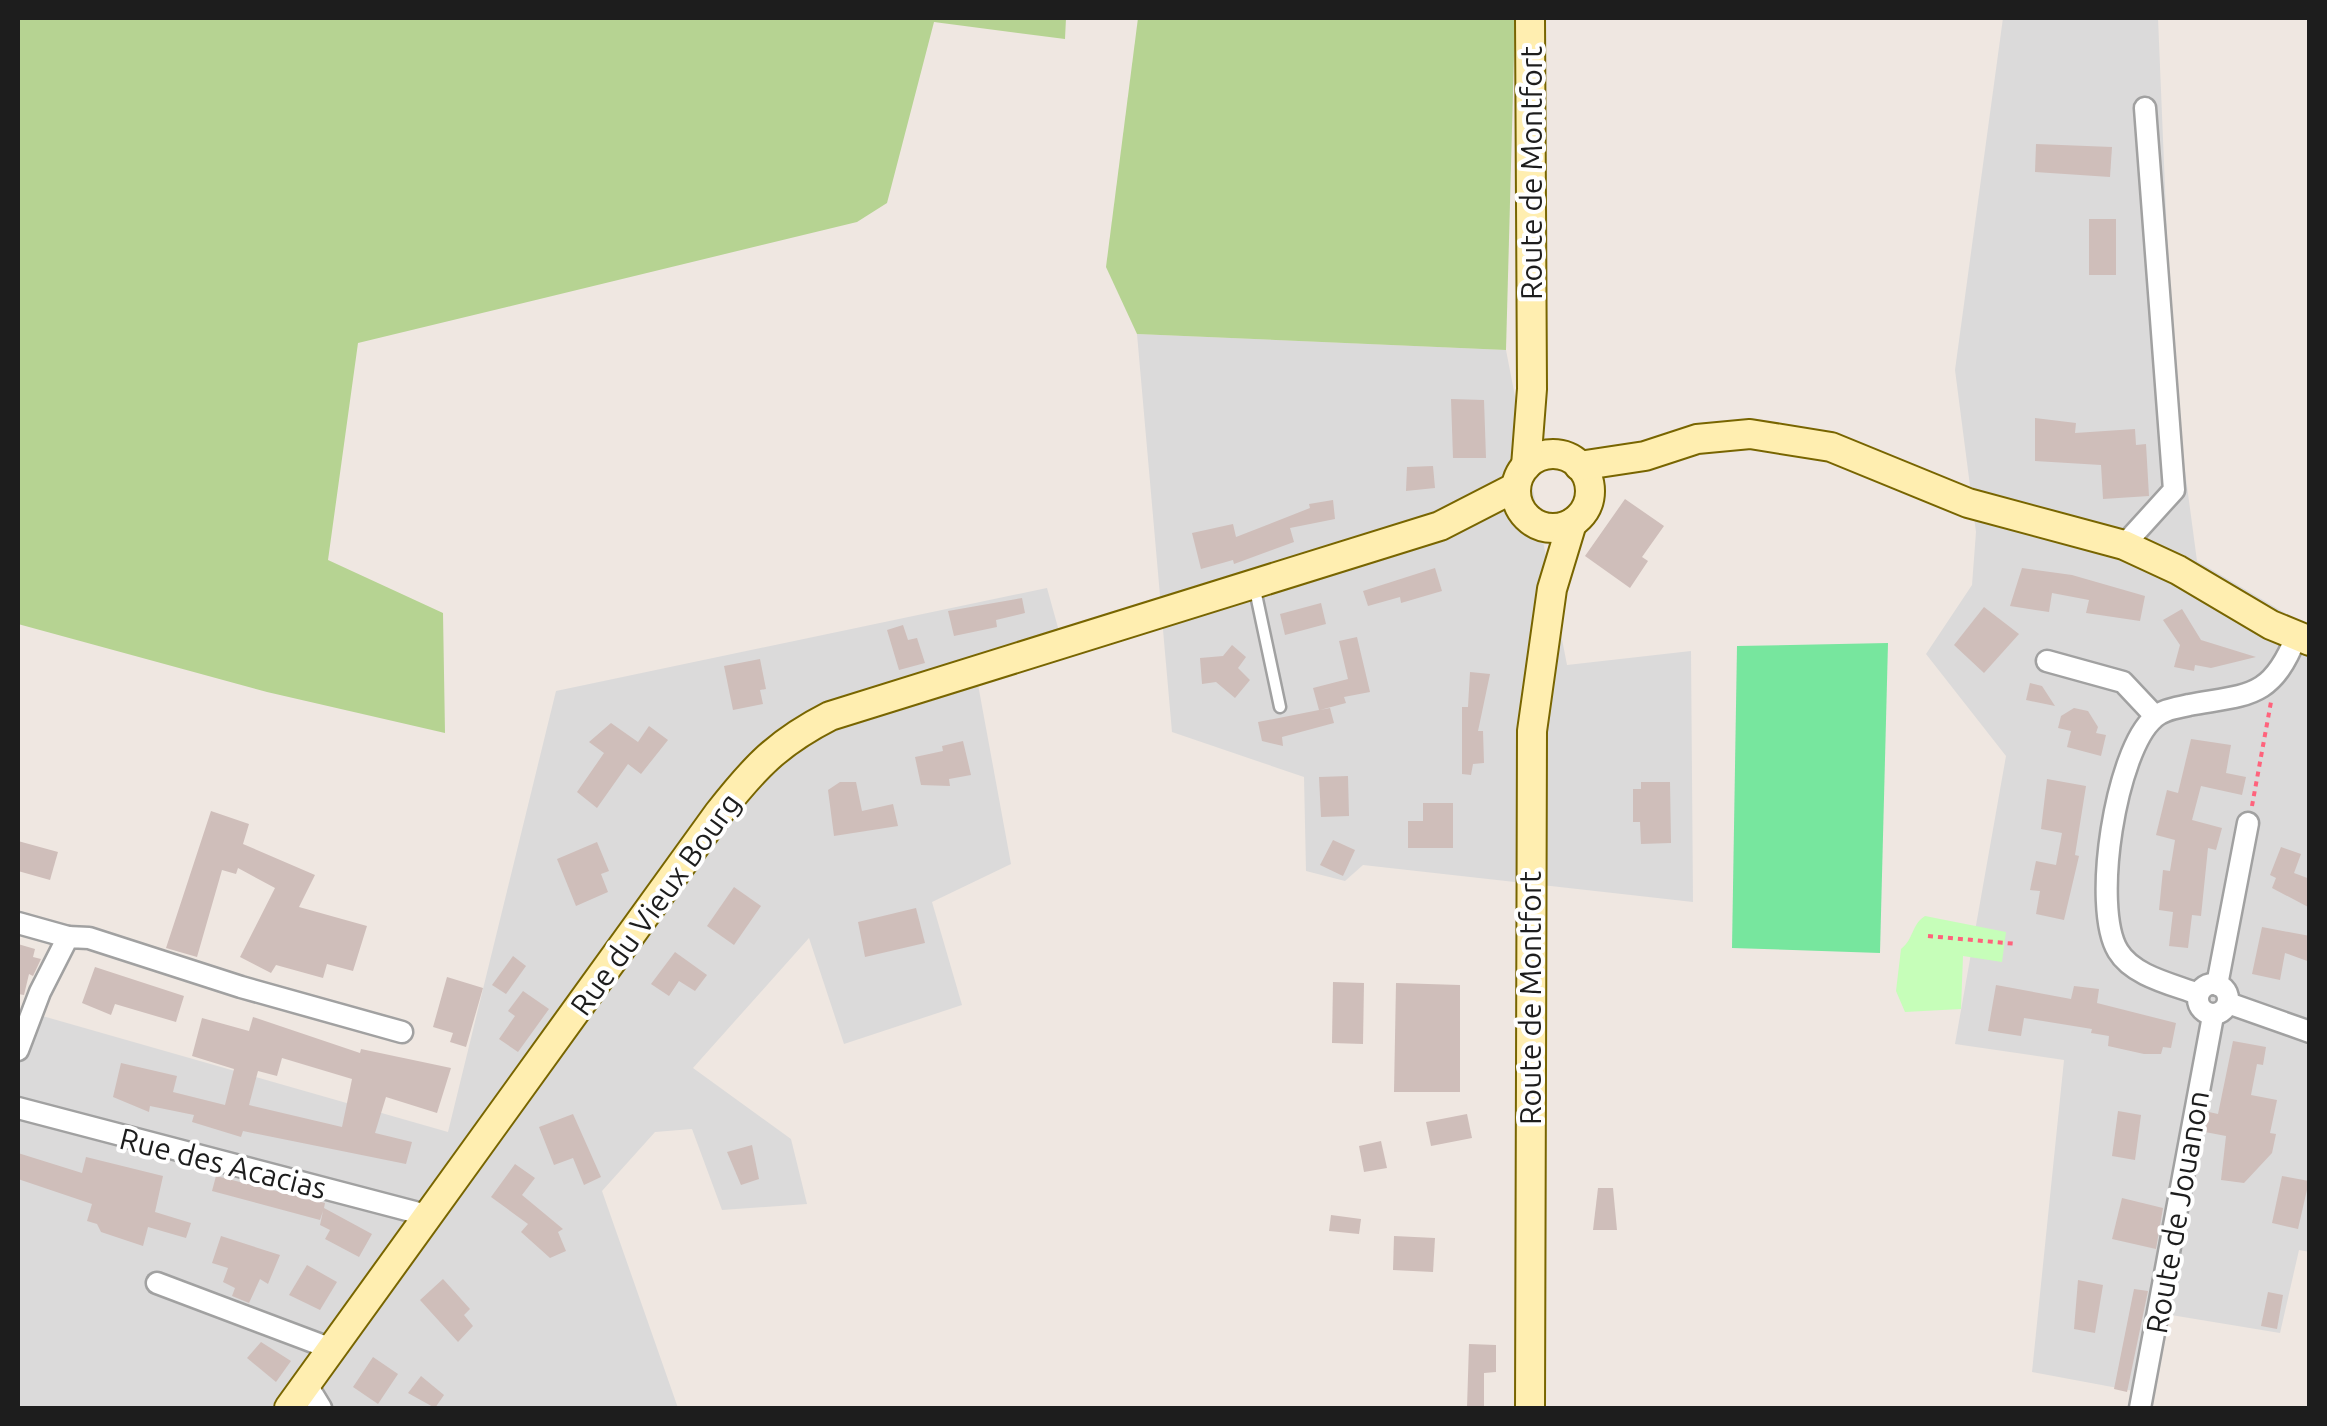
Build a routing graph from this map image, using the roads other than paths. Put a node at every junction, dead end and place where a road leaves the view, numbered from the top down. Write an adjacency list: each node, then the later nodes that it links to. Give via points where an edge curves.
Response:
1 (1530, 18): 3 (street, Route de Montfort)
2 (2145, 108): 9 (street, via 2174,490)
3 (1532, 390): 4 (street, Route de Montfort); 5 (street, Route de Montfort)
4 (1576, 471): 5 (street, via 1542,456); 7 (street, via 1584,510); 9 (street, via 1697,439 1790,439 1832,447 1968,502)
5 (1521, 477): 6 (street, via 1519,506); 8 (street)
6 (1534, 523): 7 (street); 8 (street); 11 (street, Route de Montfort, via 1547,548)
7 (1572, 523): 11 (street, Route de Montfort)
8 (1440, 526): 10 (street, Rue du Vieux Bourg)
9 (2124, 545): 12 (street)
10 (1254, 584): 14 (lane); 24 (street, Rue du Vieux Bourg, via 830,716 785,739 718,814)
11 (1552, 589): 29 (street, Route de Montfort, via 1532,731)
12 (2303, 639): 15 (street, via 2273,683)
13 (2047, 662): 15 (street, via 2122,682)
14 (1280, 707)
15 (2156, 716): 19 (street, via 2142,731 2107,844 2108,921 2120,955 2136,969)
16 (2248, 822): 19 (street, Route de Jouanon)
17 (18, 923): 18 (street)
18 (68, 937): 20 (street); 22 (street)
19 (2214, 1000): 21 (street); 30 (street, Route de Jouanon)
20 (402, 1032)
21 (2310, 1032)
22 (18, 1050)
23 (18, 1108): 24 (street, Rue des Acacias)
24 (430, 1216): 26 (street, Rue du Vieux Bourg)
25 (156, 1283): 26 (street)
26 (332, 1349): 27 (street, Rue du Vieux Bourg)
27 (314, 1397): 28 (street, Rue du Vieux Bourg)
28 (289, 1408)
29 (1530, 1408)
30 (2140, 1408)

